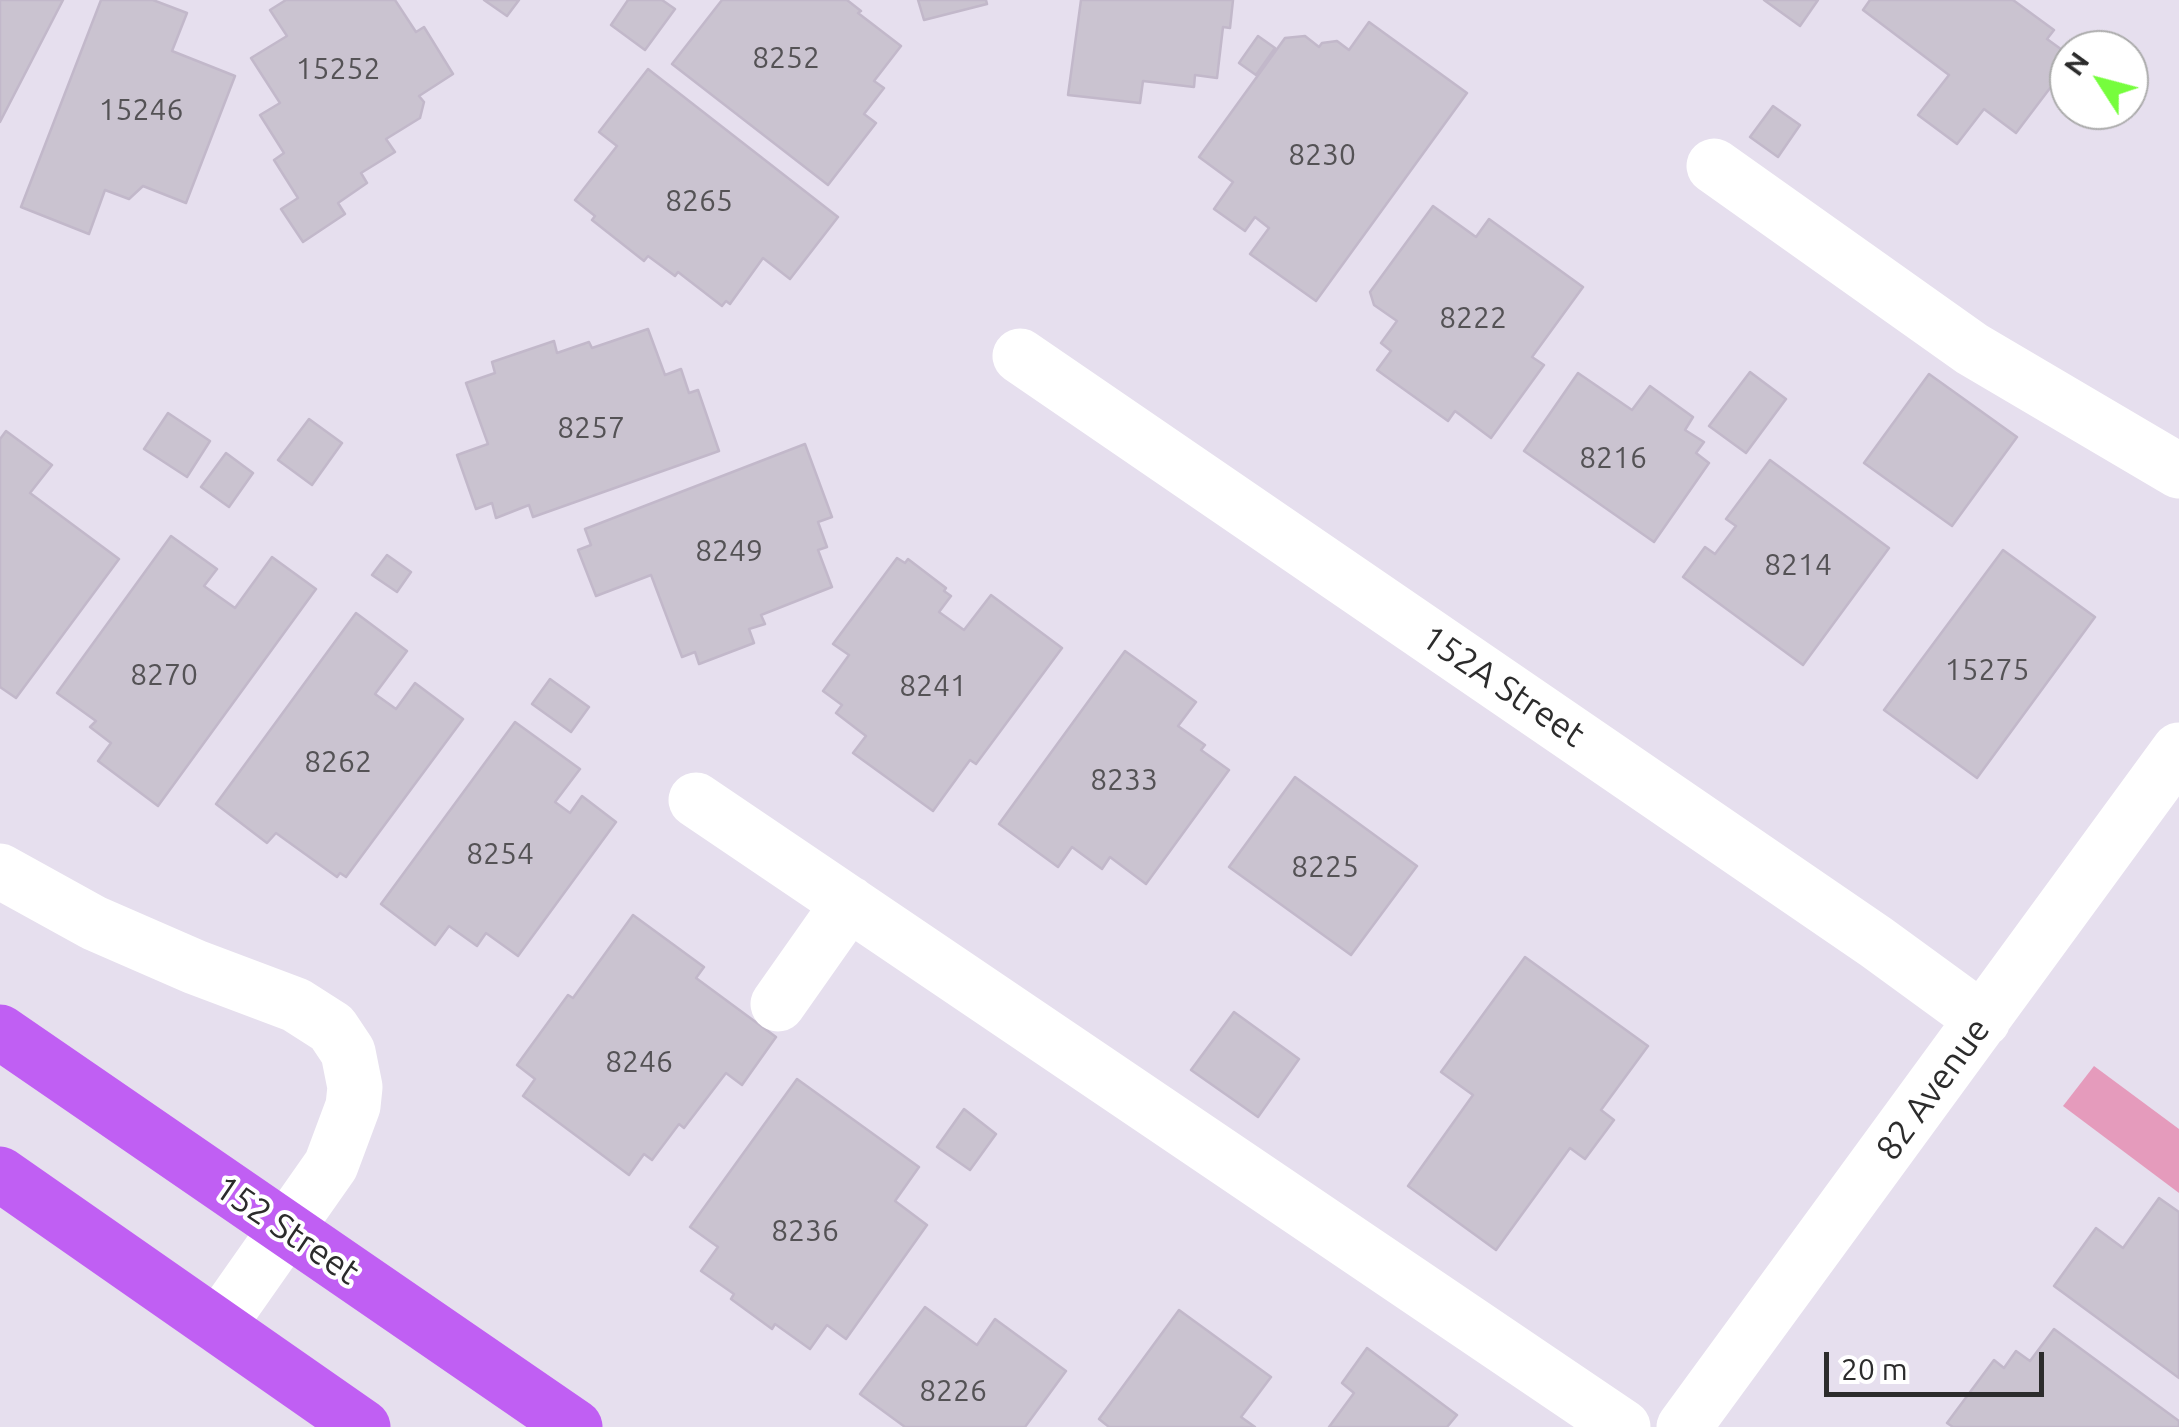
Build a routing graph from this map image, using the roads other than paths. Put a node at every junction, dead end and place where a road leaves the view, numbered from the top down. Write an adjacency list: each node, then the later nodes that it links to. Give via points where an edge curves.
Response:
1 (1714, 166): 3 (street, via 1972,349)
2 (1020, 356): 9 (street, 152A Street)
3 (2179, 471)
4 (2179, 750): 9 (street, 82 Avenue)
5 (696, 800): 7 (street)
6 (0, 870): 12 (street, via 94,923 296,1004 332,1028 348,1052 355,1087 348,1125 332,1165)
7 (849, 904): 8 (street); 16 (street)
8 (778, 1004)
9 (1982, 1020): 17 (street, 82 Avenue)
10 (0, 1032): 12 (main road, 152 Street)
11 (0, 1174): 13 (main road)
12 (286, 1230): 13 (street); 15 (main road, 152 Street)
13 (218, 1326): 14 (main road)
14 (363, 1427)
15 (575, 1427)
16 (1623, 1427)
17 (1684, 1427)

